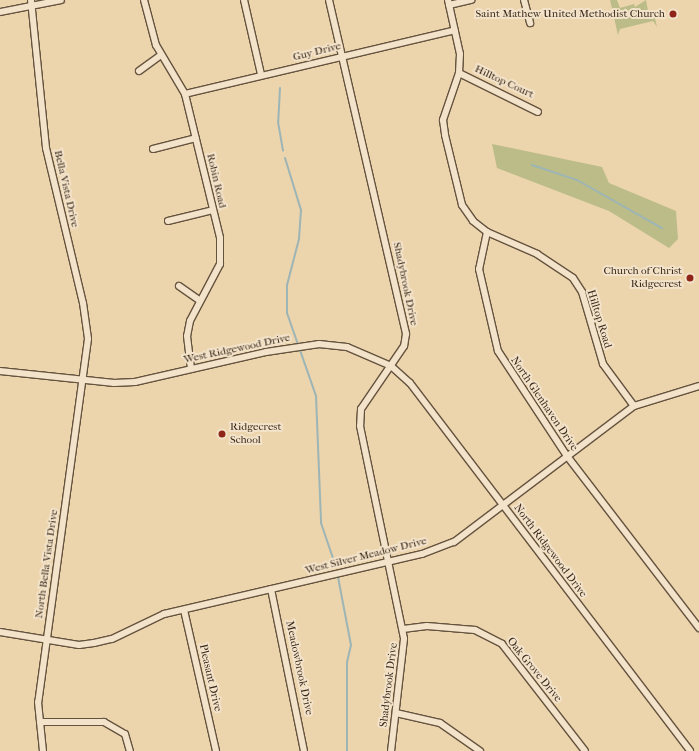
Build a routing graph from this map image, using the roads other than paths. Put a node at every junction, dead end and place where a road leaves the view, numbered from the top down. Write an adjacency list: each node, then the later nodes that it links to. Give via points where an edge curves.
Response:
1 (61, 0): 7 (street)
2 (144, 0): 12 (street, Robin Road)
3 (244, 0): 16 (street)
4 (329, 0): 13 (street, Shadybrook Drive)
5 (471, 0): 8 (street)
6 (524, 0): 10 (street)
7 (32, 2): 9 (street); 29 (street, Bella Vista Drive, via 38,96 46,148 83,303 88,339)
8 (449, 2): 11 (street)
9 (0, 12)
10 (530, 23)
11 (455, 30): 13 (street, Guy Drive); 15 (street, via 460,54)
12 (161, 55): 14 (street); 17 (street, Robin Road)
13 (342, 56): 16 (street, Guy Drive); 26 (street, Shadybrook Drive, via 404,321 404,346)
14 (139, 71)
15 (459, 73): 18 (street, Hilltop Court); 23 (street, via 447,104 445,135 462,205 473,221)
16 (261, 74): 17 (street, Guy Drive)
17 (185, 94): 19 (street, Robin Road)
18 (538, 112)
19 (196, 138): 20 (street); 21 (street, Robin Road)
20 (153, 149)
21 (213, 210): 22 (street); 25 (street, Robin Road, via 220,238 220,264)
22 (168, 221)
23 (487, 232): 31 (street, Hilltop Road, via 537,254 573,278 582,292 603,364); 32 (street, North Glenhaven Drive, via 479,269 498,351)
24 (179, 286): 25 (street)
25 (199, 300): 27 (street, Robin Road, via 187,336)
26 (391, 366): 27 (street, West Ridgewood Drive, via 347,347 302,346); 33 (street, North Ridgewood Drive, via 410,382); 34 (street, Shadybrook Drive, via 361,409 360,426)
27 (191, 369): 29 (street, West Ridgewood Drive, via 135,382)
28 (0, 371): 29 (street, West Ridgewood Drive)
29 (83, 380): 40 (street, North Bella Vista Drive)
30 (699, 386): 31 (street, West Silver Meadow Drive)
31 (634, 406): 32 (street, West Silver Meadow Drive)
32 (568, 456): 33 (street, West Silver Meadow Drive); 37 (street, North Glenhaven Drive)
33 (503, 506): 34 (street, West Silver Meadow Drive, via 454,542); 50 (street, North Ridgewood Drive)
34 (389, 561): 35 (street, West Silver Meadow Drive); 38 (street, Shadybrook Drive)
35 (271, 589): 36 (street, West Silver Meadow Drive); 46 (street, Meadowbrook Drive)
36 (184, 610): 40 (street, West Silver Meadow Drive, via 147,620 112,639 94,644); 45 (street, Pleasant Drive)
37 (699, 628)
38 (403, 629): 41 (street, Shadybrook Drive, via 404,661); 49 (street, Oak Grove Drive, via 427,626 475,630 502,644)
39 (0, 632): 40 (street, West Silver Meadow Drive)
40 (46, 638): 42 (street, North Bella Vista Drive, via 38,702)
41 (396, 713): 47 (street, Shadybrook Drive); 48 (street, via 440,723)
42 (40, 722): 43 (street, North Bella Vista Drive); 44 (street, via 104,722 125,734)
43 (43, 751)
44 (130, 751)
45 (216, 751)
46 (304, 751)
47 (391, 751)
48 (480, 751)
49 (585, 751)
50 (690, 751)

